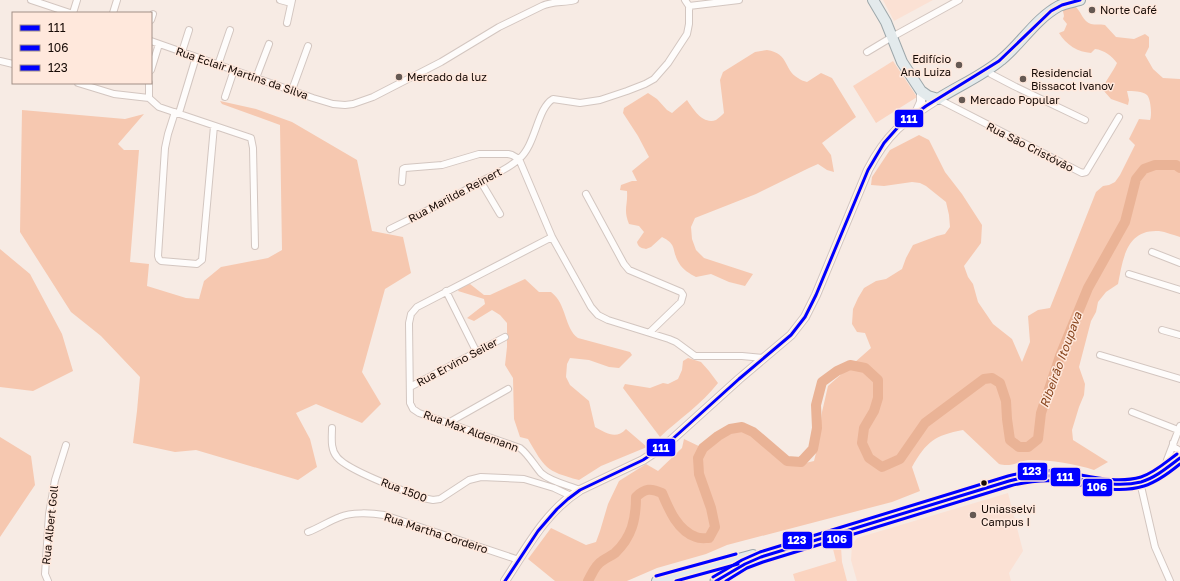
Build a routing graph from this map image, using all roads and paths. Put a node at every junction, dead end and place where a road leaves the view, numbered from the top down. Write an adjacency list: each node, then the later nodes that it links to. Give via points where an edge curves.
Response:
1 (77, 0): 14 (street)
2 (117, 0): 15 (street)
3 (280, 0): 10 (street)
4 (575, 0): 36 (street, Rua Eclair Martins da Silva, via 548,3 499,27 441,62 373,97 352,104 333,104)
5 (739, 0): 11 (street)
6 (873, 0): 19 (main road)
7 (959, 0): 19 (street)
8 (1080, 0): 12 (main road)
9 (35, 1): 13 (street)
10 (292, 2): 16 (street)
11 (687, 3): 46 (street, via 688,34 654,79 600,100 580,103 553,98 543,112 526,152)
12 (1059, 3): 31 (main road, via 1009,52)
13 (68, 12)
14 (71, 12)
15 (113, 12)
16 (287, 23)
17 (189, 30): 24 (street)
18 (230, 30): 29 (street)
19 (892, 37): 25 (street); 37 (main road, via 902,62)
20 (152, 41): 21 (street, Rua Eclair Martins da Silva)
21 (159, 44): 24 (street, Rua Eclair Martins da Silva); 30 (street)
22 (269, 44): 33 (street)
23 (308, 46): 36 (street)
24 (182, 52): 26 (street, Rua Eclair Martins da Silva)
25 (867, 52)
26 (196, 57): 29 (street, Rua Eclair Martins da Silva); 41 (street)
27 (0, 63): 28 (street)
28 (12, 64)
29 (218, 64): 32 (street, Rua Eclair Martins da Silva)
30 (152, 67)
31 (987, 69): 40 (main road); 44 (street, via 991,74 1014,86)
32 (234, 70): 33 (street, Rua Eclair Martins da Silva); 38 (street)
33 (256, 78): 36 (street, Rua Eclair Martins da Silva)
34 (81, 84): 39 (street, via 114,94)
35 (149, 84): 39 (street)
36 (292, 90)
37 (921, 91): 40 (main road); 42 (street, via 921,102)
38 (224, 97)
39 (149, 98): 41 (street, via 159,107)
40 (938, 99): 42 (street); 43 (street, Rua São Cristóvão, via 1082,173 1086,172)
41 (177, 113): 45 (street); 45 (street, via 165,148 158,256 161,261 197,264 202,260)
42 (916, 113): 65 (street, via 894,132 868,170 805,317 791,335)
43 (1119, 117)
44 (1085, 120)
45 (214, 126): 53 (street, via 251,138)
46 (519, 159): 47 (street, via 508,154 479,154 442,165 404,168); 48 (street, Rua Marilde Reinert); 52 (street)
47 (402, 182)
48 (481, 182): 50 (street); 51 (street, Rua Marilde Reinert)
49 (586, 194): 60 (street, via 629,270 683,295 681,302)
50 (500, 214)
51 (390, 229)
52 (552, 237): 58 (street, Rua Max Aldemann); 60 (street, via 598,315)
53 (255, 246)
54 (1152, 252): 55 (street)
55 (1180, 263)
56 (1129, 274): 57 (street)
57 (1180, 290)
58 (446, 291): 63 (street); 67 (street, Rua Max Aldemann, via 417,307 411,314)
59 (1162, 330): 61 (street)
60 (650, 332): 65 (street, via 676,342 695,356)
61 (1180, 335)
62 (505, 336): 63 (street, Rua Ervino Seiler)
63 (476, 351): 67 (street, Rua Ervino Seiler)
64 (1100, 355): 66 (street)
65 (763, 358): 79 (street, via 667,444 643,460)
66 (1180, 379)
67 (410, 387): 70 (street, Rua Max Aldemann, via 410,403 413,409)
68 (508, 389): 70 (street)
69 (1132, 412): 72 (street)
70 (448, 423): 79 (street, Rua Max Aldemann, via 520,448 550,479)
71 (332, 428): 80 (street, Rua 1500, via 332,444 337,457 350,468 423,498 440,499 469,480 481,477 524,479)
72 (1179, 428): 73 (street)
73 (1173, 443): 75 (street); 77 (street)
74 (66, 446): 85 (street, Rua Albert Goll, via 55,480 49,514 45,574)
75 (1180, 451)
76 (1180, 458): 77 (main road)
77 (1164, 470): 78 (main road)
78 (1140, 482): 82 (main road, via 1120,485 1054,476 1022,478); 88 (street, via 1155,547)
79 (580, 490): 80 (street)
80 (571, 496): 83 (street, via 540,527)
81 (308, 532): 83 (street, Rua Martha Cordeiro, via 341,516 370,513 384,515)
82 (802, 545): 84 (main road, via 750,561); 87 (main road, via 759,553)
83 (519, 560): 86 (street)
84 (717, 580)
85 (48, 581)
86 (505, 581)
87 (657, 581)
88 (1170, 581)

